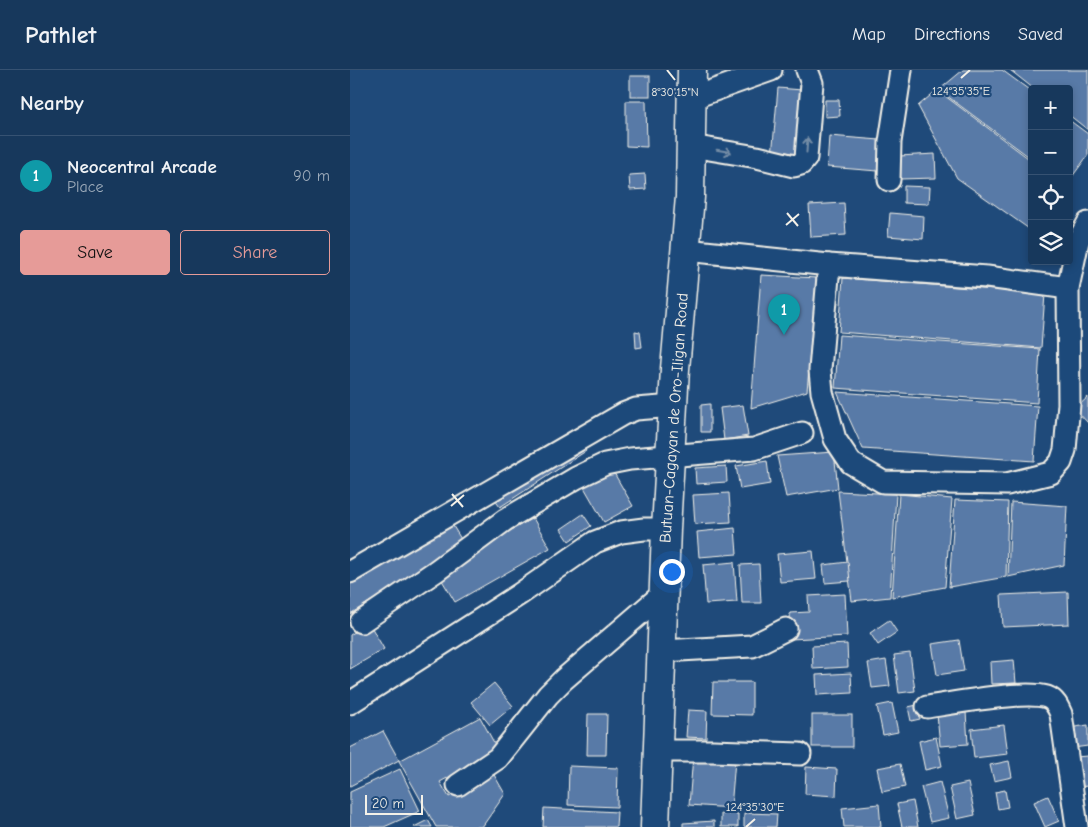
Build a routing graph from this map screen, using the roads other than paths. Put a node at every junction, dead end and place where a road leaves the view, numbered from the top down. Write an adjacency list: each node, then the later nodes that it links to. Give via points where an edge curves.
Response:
1 (692, 70): 5 (highway, Butuan-Cagayan de Oro-Iligan Road)
2 (771, 70): 5 (street)
3 (806, 70): 6 (street, one-way to 3, via 794,166 801,164 806,158 812,83)
4 (900, 70): 7 (street, via 890,142)
5 (692, 98): 6 (highway, Butuan-Cagayan de Oro-Iligan Road)
6 (691, 146): 9 (highway, Butuan-Cagayan de Oro-Iligan Road)
7 (889, 180)
8 (1088, 223): 11 (street, via 1078,241)
9 (686, 250): 10 (street); 12 (highway, Butuan-Cagayan de Oro-Iligan Road)
10 (829, 266): 11 (street, via 987,277); 11 (street, via 820,370 822,392 835,438 851,463 882,482 1007,484 1051,473 1061,462 1065,450 1069,404)
11 (1068, 288)
12 (674, 406): 14 (highway, Butuan-Cagayan de Oro-Iligan Road); 16 (street, via 636,409 623,414)
13 (802, 433): 14 (street, via 754,450)
14 (671, 456): 15 (highway, Butuan-Cagayan de Oro-Iligan Road); 18 (street, via 605,464 576,478 505,520)
15 (666, 529): 17 (highway, Butuan-Cagayan de Oro-Iligan Road); 21 (street, via 621,532 595,542)
16 (350, 572)
17 (665, 592): 20 (highway, Butuan-Cagayan de Oro-Iligan Road); 25 (street, via 564,679 498,758)
18 (361, 622)
19 (786, 630): 20 (street, via 752,646)
20 (662, 652): 23 (highway, Butuan-Cagayan de Oro-Iligan Road)
21 (350, 703)
22 (927, 707): 27 (street, via 985,699 1048,697 1061,714)
23 (658, 752): 24 (street, via 713,750); 26 (highway, Butuan-Cagayan de Oro-Iligan Road)
24 (800, 754)
25 (458, 785)
26 (655, 827)
27 (1077, 827)

